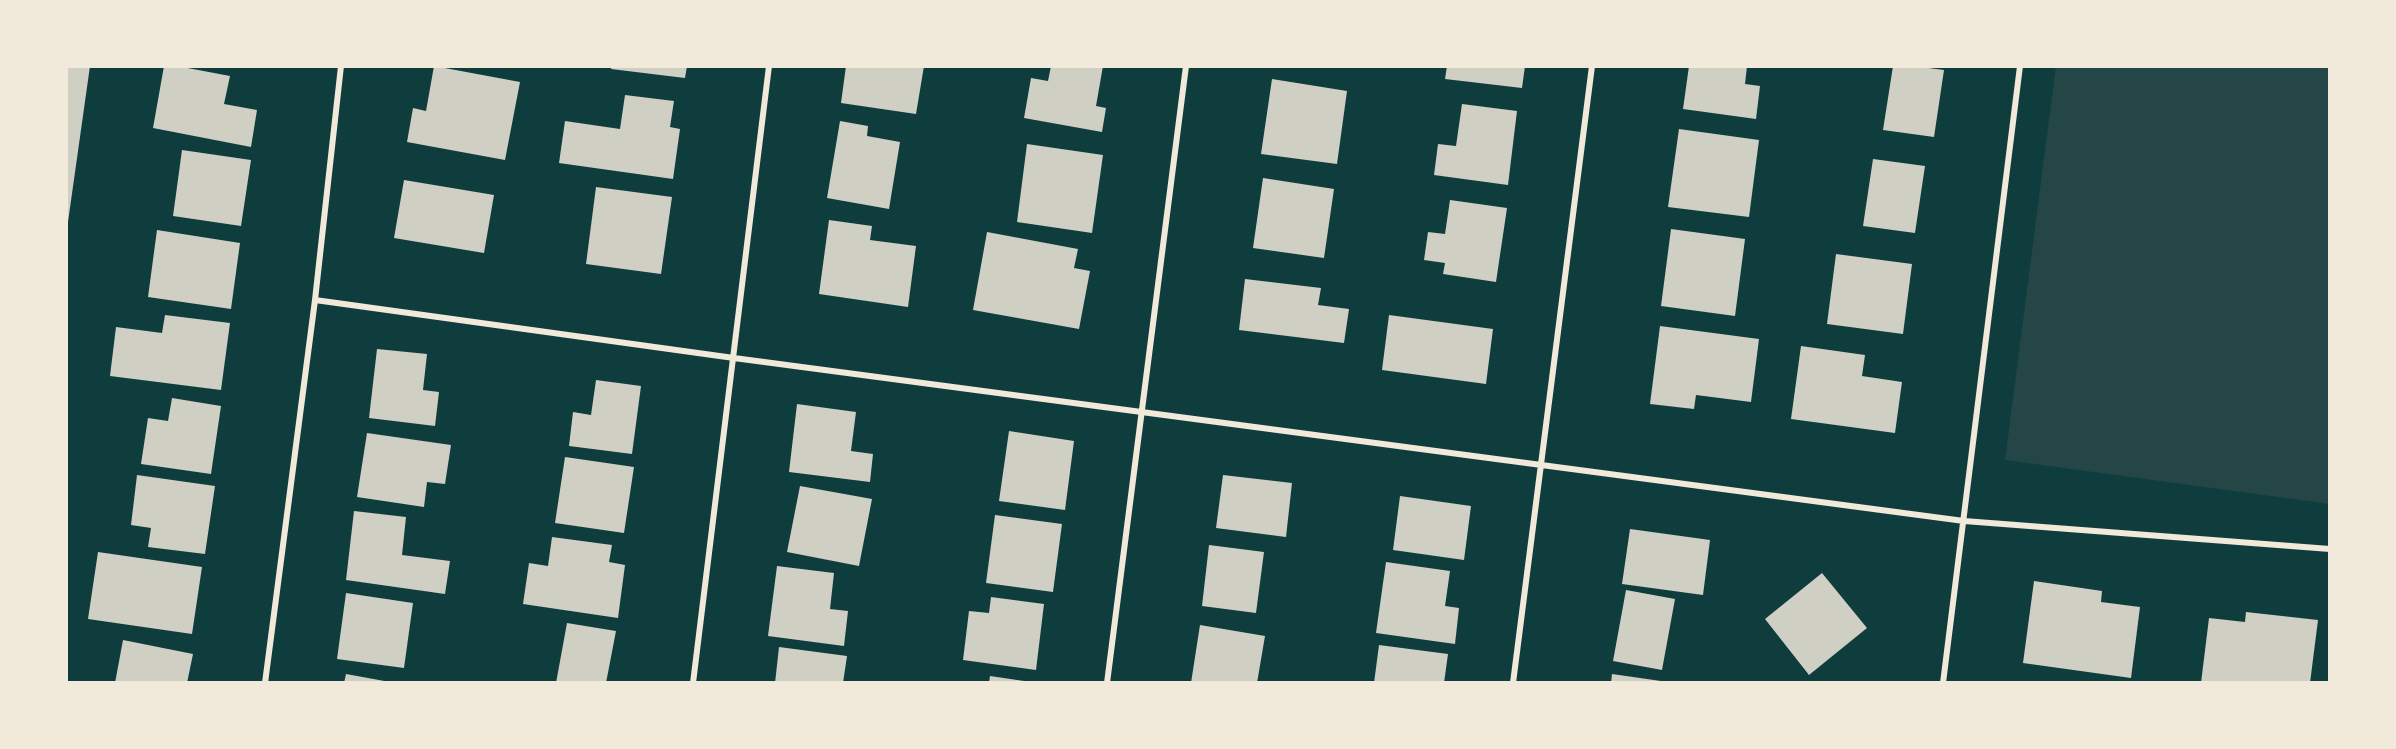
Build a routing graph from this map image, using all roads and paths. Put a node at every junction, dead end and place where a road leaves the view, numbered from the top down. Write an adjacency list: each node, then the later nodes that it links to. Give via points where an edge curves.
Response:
1 (341, 66): 6 (street)
2 (769, 66): 7 (street)
3 (1186, 66): 8 (street)
4 (1592, 66): 9 (street)
5 (2020, 66): 10 (street)
6 (315, 300): 7 (street); 12 (street)
7 (734, 358): 8 (street); 13 (street)
8 (1142, 411): 9 (street); 14 (street)
9 (1540, 464): 10 (street); 15 (street)
10 (1964, 521): 11 (street); 16 (street)
11 (2330, 549)
12 (265, 683)
13 (693, 683)
14 (1107, 683)
15 (1513, 683)
16 (1943, 683)

